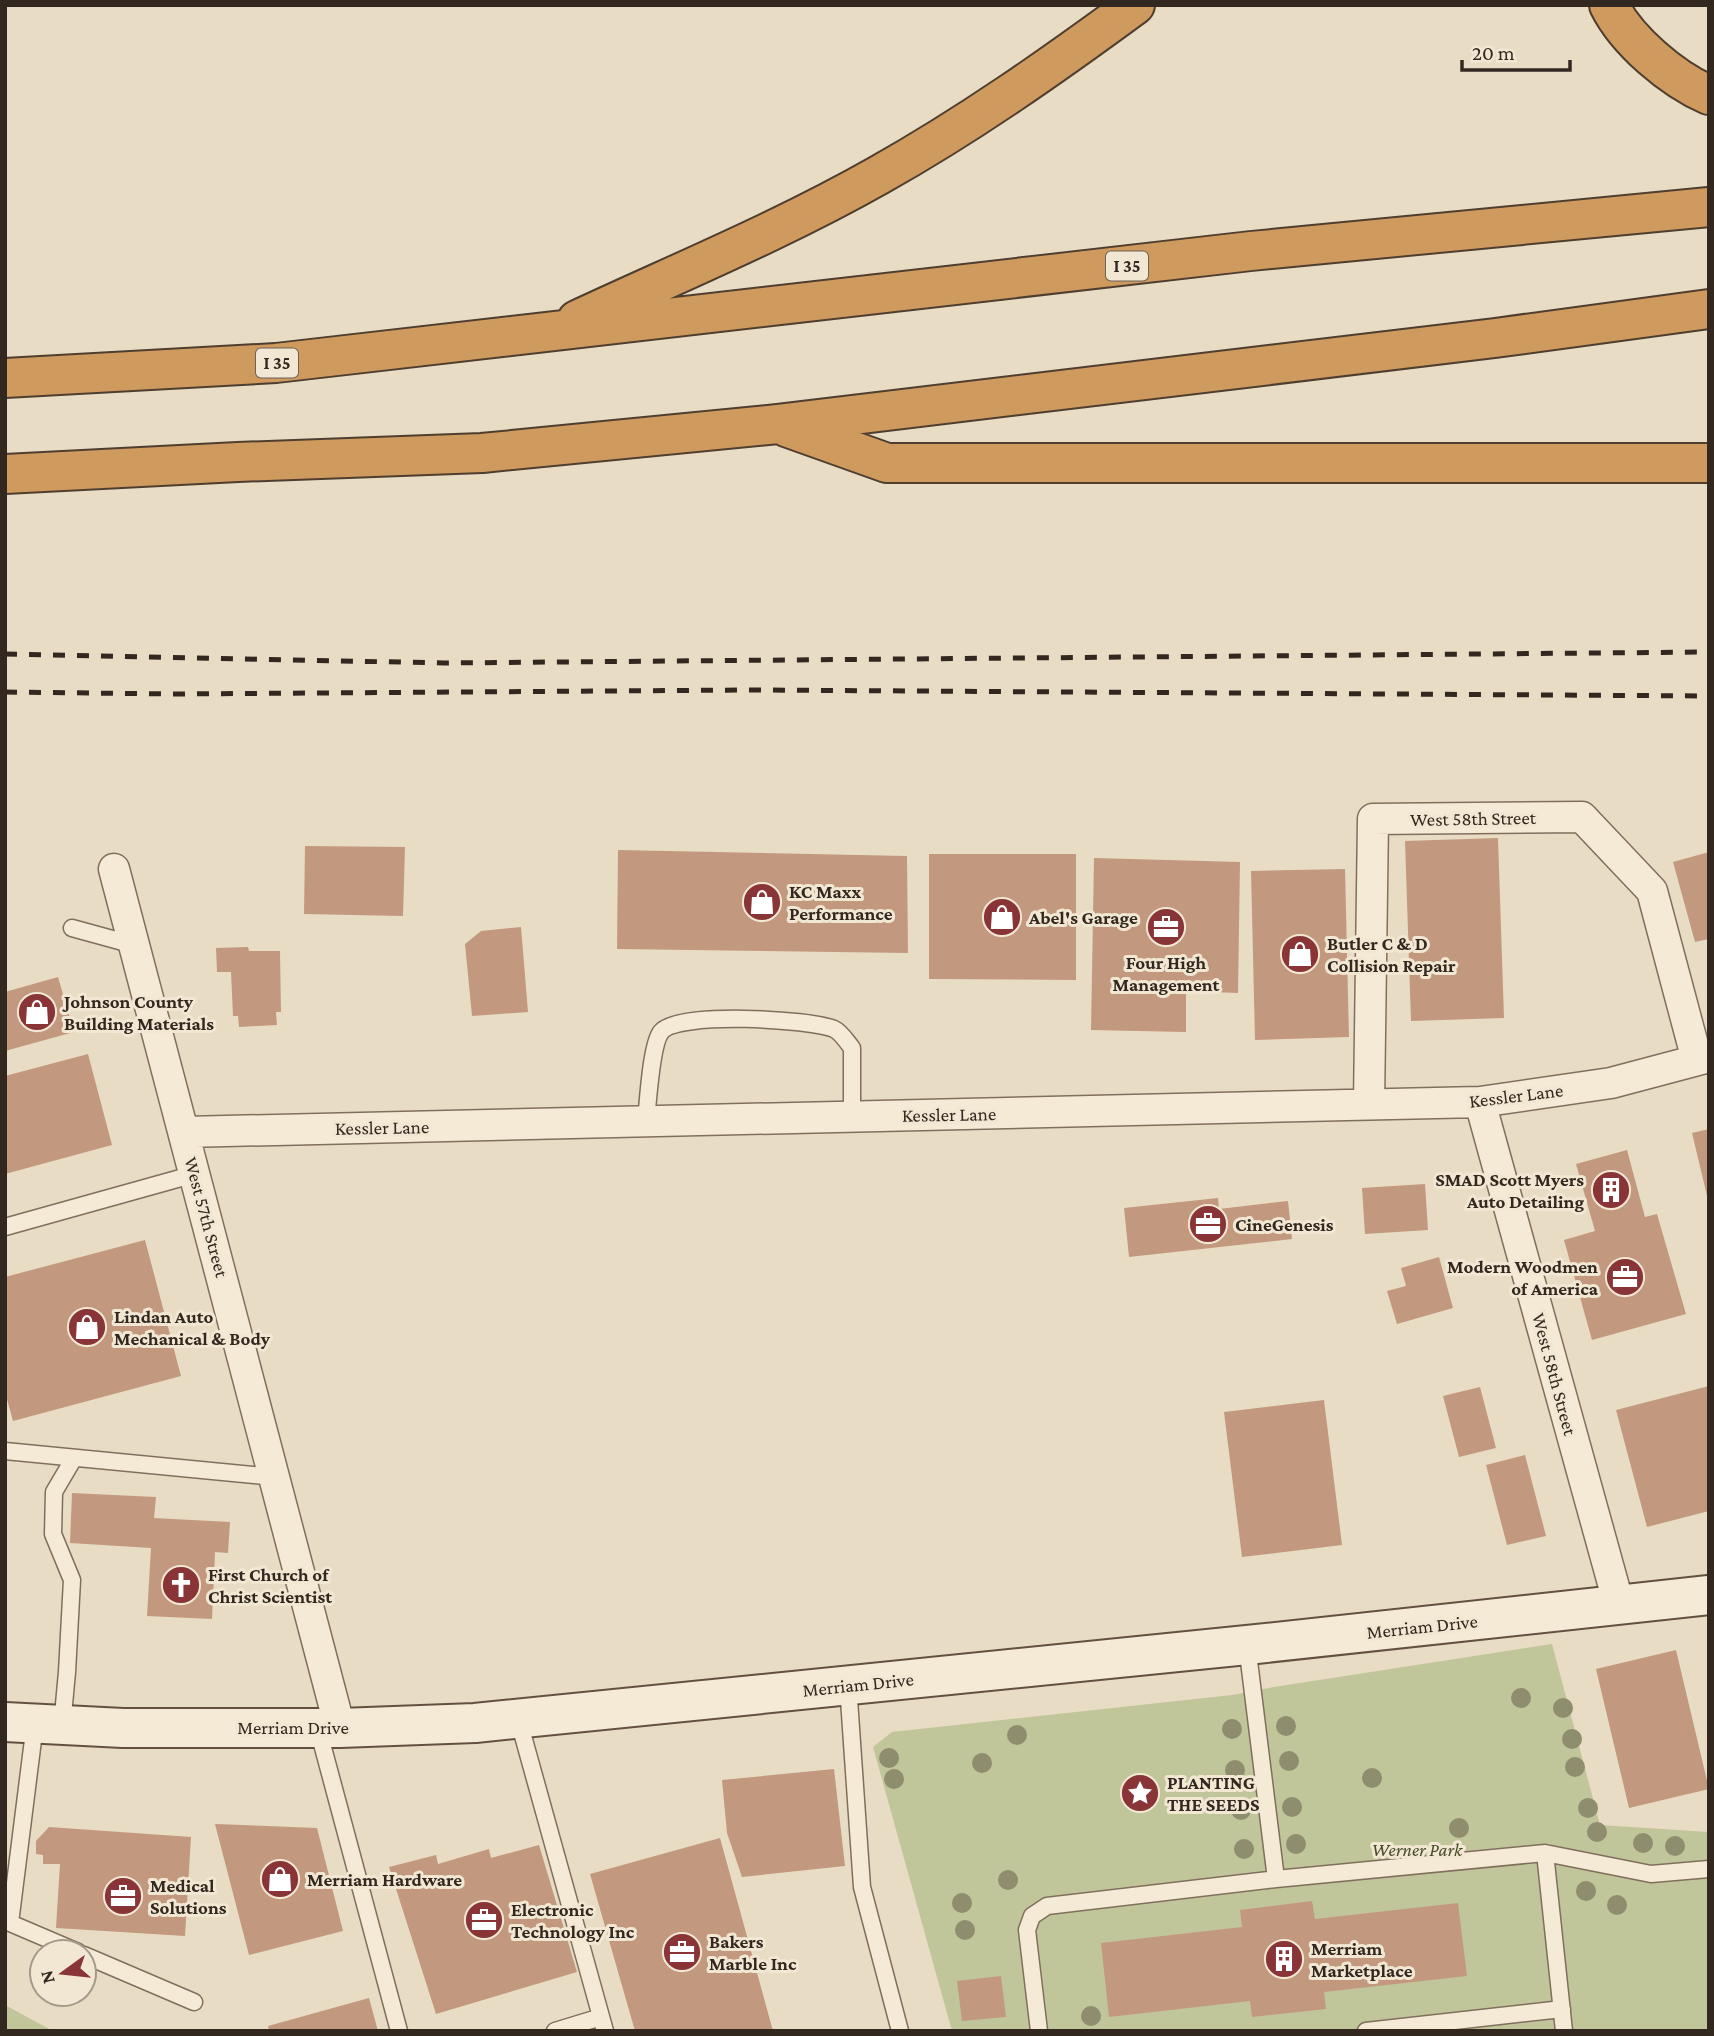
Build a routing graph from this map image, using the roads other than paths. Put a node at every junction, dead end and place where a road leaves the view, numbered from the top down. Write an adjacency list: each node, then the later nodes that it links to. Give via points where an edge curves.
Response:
1 (1135, 5): 6 (highway, via 969,121 878,176)
2 (1609, 5): 3 (highway, via 1648,54)
3 (1709, 95)
4 (1709, 207): 6 (highway, I 35, via 1251,251)
5 (1709, 309): 8 (highway)
6 (547, 334): 7 (highway, I 35, via 276,363)
7 (5, 378)
8 (778, 424): 9 (highway, via 887,463); 10 (highway, via 482,453)
9 (1709, 463)
10 (5, 474)
11 (114, 869): 13 (street, West 57th Street)
12 (72, 928): 13 (lane)
13 (134, 945): 19 (street, West 57th Street)
14 (1703, 1058): 15 (street, Kessler Lane, via 1611,1083); 16 (street, West 58th Street, via 1652,891 1582,817 1373,819)
15 (1480, 1102): 16 (street, Kessler Lane); 26 (street, West 58th Street)
16 (1369, 1104): 17 (street, Kessler Lane)
17 (852, 1116): 18 (street, Kessler Lane); 18 (lane, via 852,1048 836,1030 794,1020 691,1020 674,1023 661,1032)
18 (646, 1121): 19 (street, Kessler Lane)
19 (185, 1132): 20 (street, West 57th Street)
20 (195, 1174): 21 (lane); 24 (street, West 57th Street)
21 (5, 1227)
22 (5, 1451): 23 (lane)
23 (74, 1458): 24 (lane); 30 (lane, via 54,1492 53,1534 72,1580 67,1672)
24 (275, 1477): 31 (street, West 57th Street)
25 (1709, 1595): 26 (main road, Merriam Drive)
26 (1619, 1605): 27 (main road, Merriam Drive)
27 (1247, 1645): 28 (main road, Merriam Drive); 34 (lane)
28 (848, 1685): 29 (main road, Merriam Drive); 42 (lane, via 862,1887)
29 (518, 1718): 31 (main road, Merriam Drive); 39 (lane)
30 (34, 1724): 31 (main road, Merriam Drive); 35 (lane, via 10,1923)
31 (329, 1728): 40 (lane)
32 (1545, 1853): 33 (lane, via 1651,1874); 34 (lane); 38 (lane)
33 (1709, 1869)
34 (1276, 1879): 43 (lane, via 1047,1906 1032,1916 1027,1930)
35 (45, 1938)
36 (98, 1961): 37 (lane)
37 (194, 2002)
38 (1562, 2009): 44 (lane); 45 (lane)
39 (603, 2024): 41 (lane)
40 (399, 2031)
41 (555, 2031)
42 (900, 2031)
43 (1039, 2031)
44 (1366, 2031)
45 (1564, 2031)

